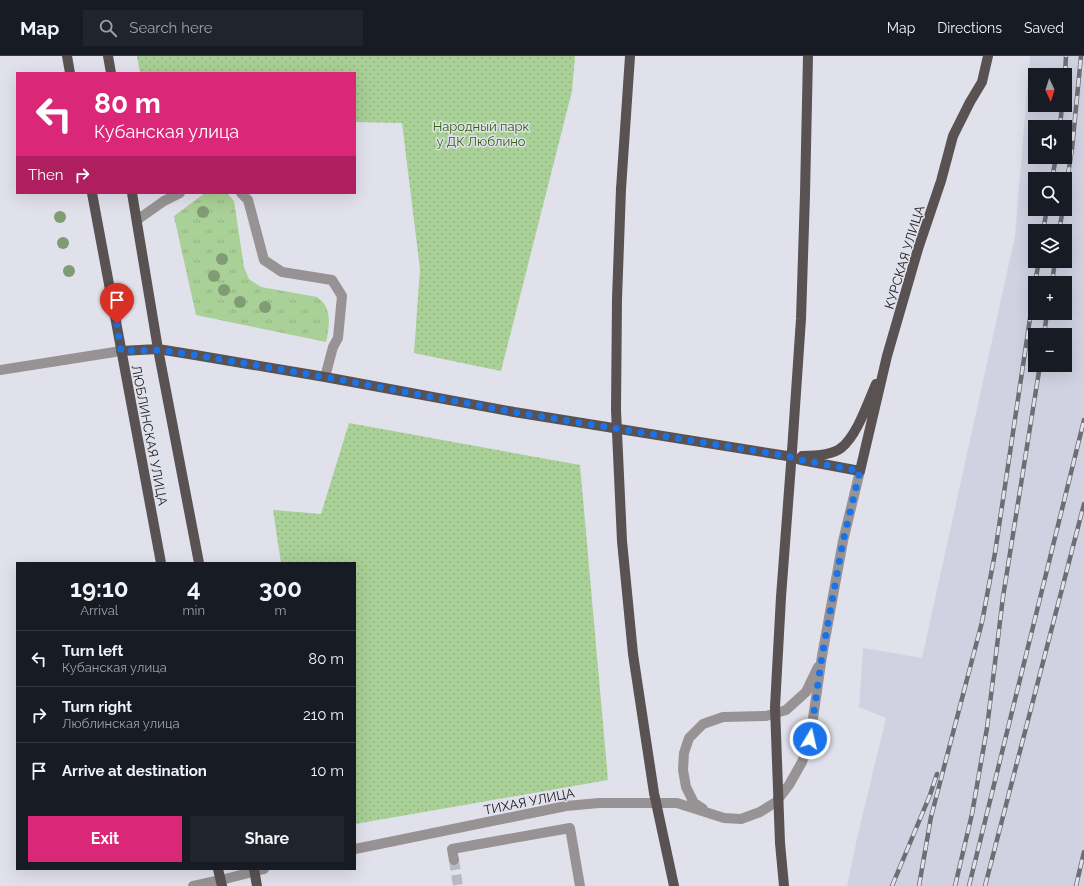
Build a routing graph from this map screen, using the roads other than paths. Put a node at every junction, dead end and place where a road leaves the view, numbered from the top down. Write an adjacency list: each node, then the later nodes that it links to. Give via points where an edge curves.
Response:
1 (66, 56): 6 (main road)
2 (108, 56): 7 (main road)
3 (630, 56): 32 (main road, bridge, via 617,299 616,410 622,541 634,662 654,793)
4 (808, 56): 33 (main road, bridge, via 801,319 775,707)
5 (988, 56): 15 (main road, КУРСКАЯ УЛИЦА, via 982,82 953,136)
6 (70, 72)
7 (111, 72)
8 (92, 194): 14 (main road, ЛЮБЛИНСКАЯ УЛИЦА)
9 (132, 194): 12 (main road, ЛЮБЛИНСКАЯ УЛИЦА)
10 (178, 194): 12 (street)
11 (242, 194): 17 (street, via 248,200 264,260 282,272 332,280 342,296 338,338)
12 (137, 220): 13 (main road, ЛЮБЛИНСКАЯ УЛИЦА)
13 (158, 350): 14 (main road); 17 (main road); 21 (main road, ЛЮБЛИНСКАЯ УЛИЦА)
14 (121, 351): 16 (street); 20 (main road, ЛЮБЛИНСКАЯ УЛИЦА)
15 (887, 356): 18 (main road, via 851,437 840,448 829,453); 19 (main road, КУРСКАЯ УЛИЦА)
16 (0, 370)
17 (325, 377): 18 (main road, via 514,412)
18 (787, 456): 19 (main road)
19 (860, 471): 22 (street, ТИХАЯ УЛИЦА, via 843,541)
20 (161, 562)
21 (199, 562)
22 (822, 656): 23 (street, ТИХАЯ УЛИЦА, via 810,739 802,762 789,785 776,802 760,812 741,819); 23 (street, ТИХАЯ УЛИЦА, via 806,692 786,710 766,716 724,717 703,724 689,738 684,753 686,788 694,803)
23 (709, 814): 24 (street, ТИХАЯ УЛИЦА, via 677,803 599,803 566,806)
24 (356, 850)
25 (454, 860): 31 (street, via 452,849 570,828)
26 (218, 870): 28 (main road)
27 (257, 870): 28 (street); 30 (main road)
28 (221, 883): 29 (street)
29 (193, 886)
30 (257, 886)
31 (580, 886)
32 (674, 886)
33 (784, 886)

